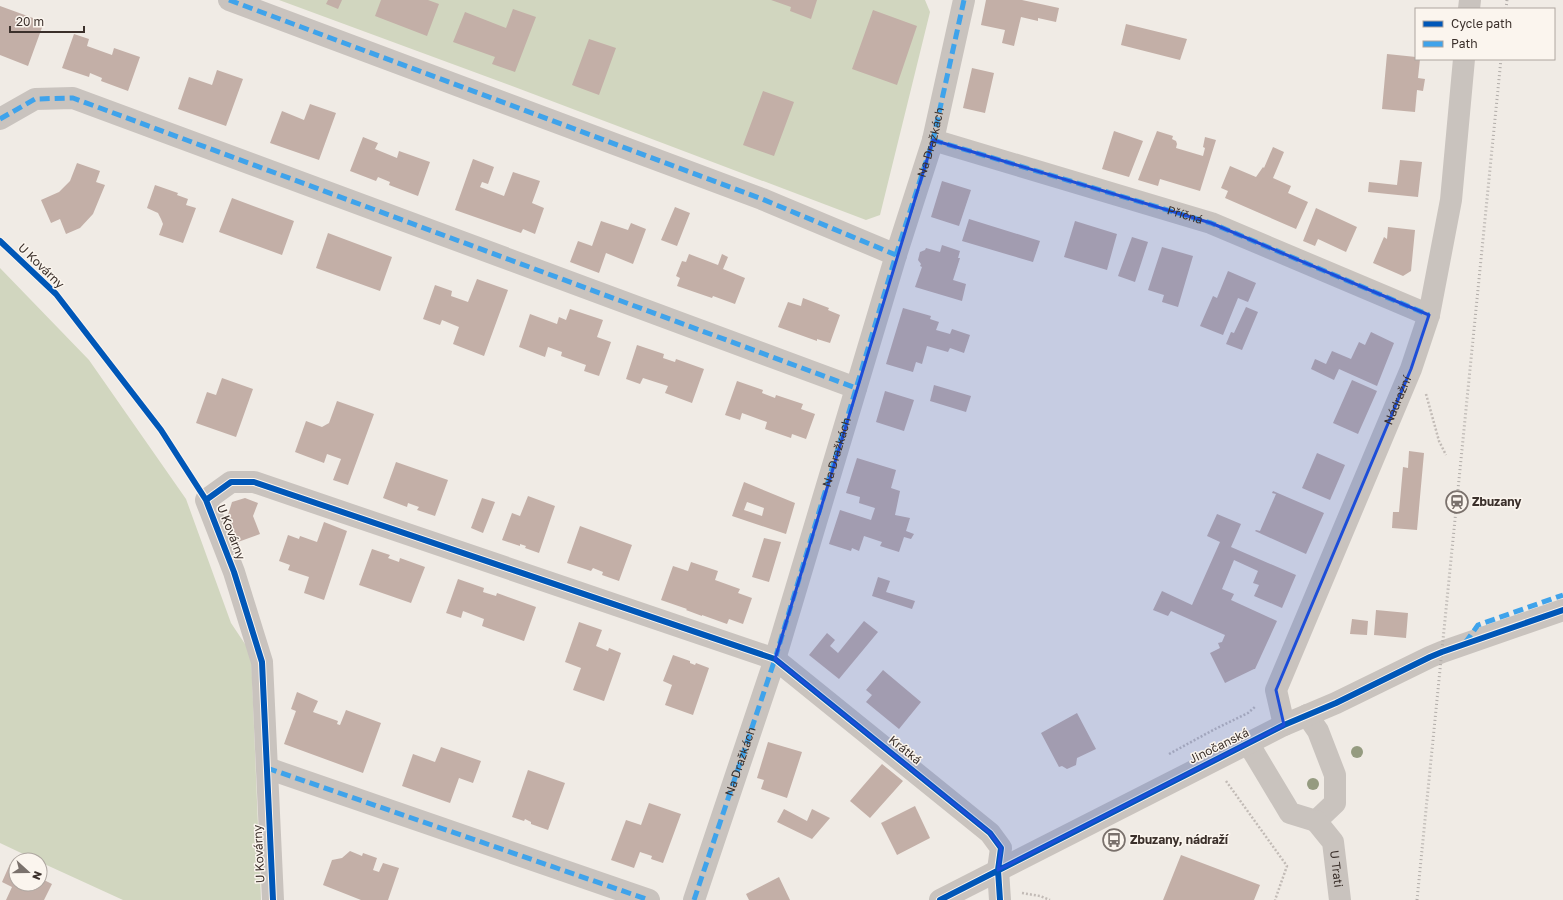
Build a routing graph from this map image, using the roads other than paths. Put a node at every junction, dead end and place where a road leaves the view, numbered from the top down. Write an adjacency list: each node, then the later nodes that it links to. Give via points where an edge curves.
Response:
1 (229, 0): 6 (street, via 762,199)
2 (964, 0): 5 (street, Na Dražkách)
3 (1464, 60): 7 (street, Nádražní, via 1451,200)
4 (0, 119): 8 (street, via 35,99 73,98)
5 (933, 140): 6 (street, Na Dražkách); 7 (street, Příčná, via 1211,223)
6 (896, 255): 8 (street, Na Dražkách)
7 (1428, 315): 12 (street, Nádražní, via 1411,369 1276,690)
8 (856, 388): 10 (street, Na Dražkách)
9 (1563, 610): 11 (street, Jinočanská, via 1442,652)
10 (775, 659): 14 (street, U Kovárny, via 254,482 231,482 206,500 234,572 262,662); 16 (street, Krátká, via 990,833 1001,848); 20 (street, Na Dražkách)
11 (1307, 715): 12 (street, Jinočanská); 15 (street, via 1318,731 1335,775 1335,803)
12 (1284, 725): 13 (street, Jinočanská)
13 (1247, 744): 15 (street, via 1290,813); 16 (street, Jinočanská)
14 (266, 768): 18 (street, U Kovárny); 19 (street)
15 (1316, 821): 22 (street, U Trati, via 1333,842)
16 (998, 870): 17 (street, Krátká); 21 (street, Jinočanská)
17 (1010, 896)
18 (273, 900)
19 (649, 900)
20 (694, 900)
21 (940, 900)
22 (1340, 900)

